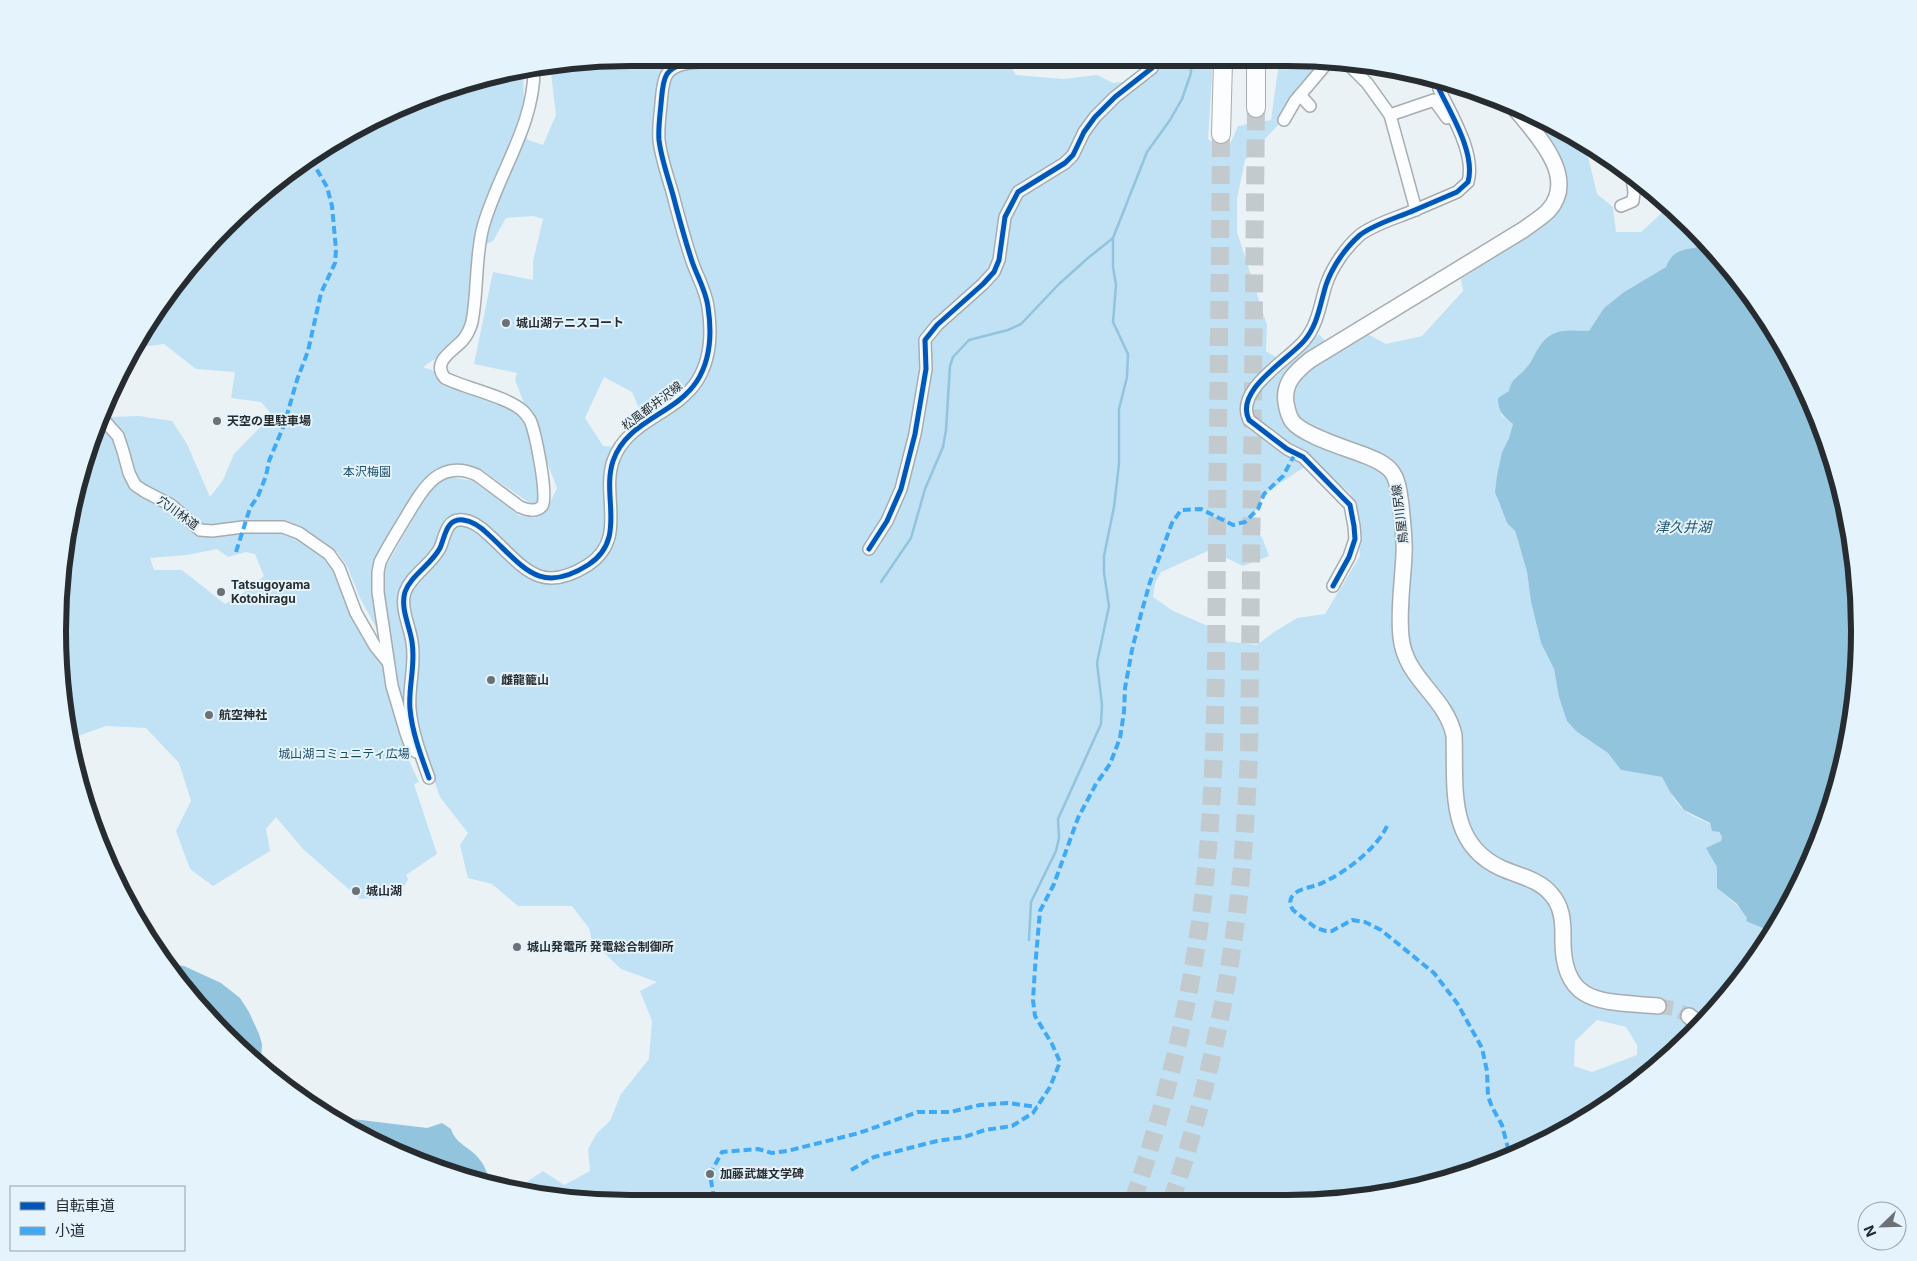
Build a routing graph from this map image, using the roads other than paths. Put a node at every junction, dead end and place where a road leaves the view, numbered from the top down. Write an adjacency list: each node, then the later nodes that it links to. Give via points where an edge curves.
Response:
1 (676, 66): 24 (street, 松風都井沢線, via 667,74 664,84 659,132 663,160 692,263 706,293 710,344 703,370 686,394 636,428 619,446 612,464 610,533 606,547 589,564 567,576 534,575 476,524 460,519 447,528 435,557 410,583 403,600 413,644 410,708)
2 (1153, 66): 21 (street, via 1095,117 1065,164 1018,192 1006,217 994,272 937,325 926,340 926,368 915,434 901,489 887,521)
3 (1222, 66): 16 (highway)
4 (1256, 66): 11 (highway)
5 (1324, 67): 9 (street)
6 (1354, 70): 12 (street)
7 (533, 75): 23 (street, 松風都井沢線, via 526,120 482,228 472,322 468,332 441,361 440,373 445,378 509,402 524,412 533,431 545,490 544,500 536,510 528,510 477,475 460,470 442,473 430,481 421,491 379,566)
8 (1439, 87): 15 (street)
9 (1300, 95): 10 (street); 14 (street)
10 (1310, 106)
11 (1256, 108)
12 (1390, 115): 15 (street, via 1434,100 1447,118); 19 (street)
13 (1523, 118): 26 (main road, 鳥屋川尻線, via 1556,166 1558,191 1548,211 1523,230 1310,360 1290,379 1285,392 1286,402 1292,422 1300,428 1384,464 1395,477 1404,539 1403,651 1414,674 1442,706 1452,726 1456,810 1465,834 1475,850 1491,863 1542,885 1556,899 1562,916 1564,965 1577,988 1606,1002)
14 (1284, 120)
15 (1455, 122): 19 (street, via 1465,147 1468,182 1457,192)
16 (1221, 134)
17 (1633, 185): 18 (street, via 1633,201)
18 (1621, 206)
19 (1416, 210): 22 (street, via 1373,228 1352,243 1332,271 1310,333 1260,381 1247,405 1249,420 1287,449 1304,457 1350,505 1355,539)
20 (106, 423): 23 (street, 穴川林道, via 118,436 135,484 171,505 200,530 283,527 299,533 329,554 339,568 356,613)
21 (869, 549)
22 (1333, 586)
23 (388, 662): 24 (street, 松風都井沢線, via 406,733 412,749)
24 (421, 756): 25 (street, 松風都井沢線)
25 (429, 778)
26 (1658, 1006)

